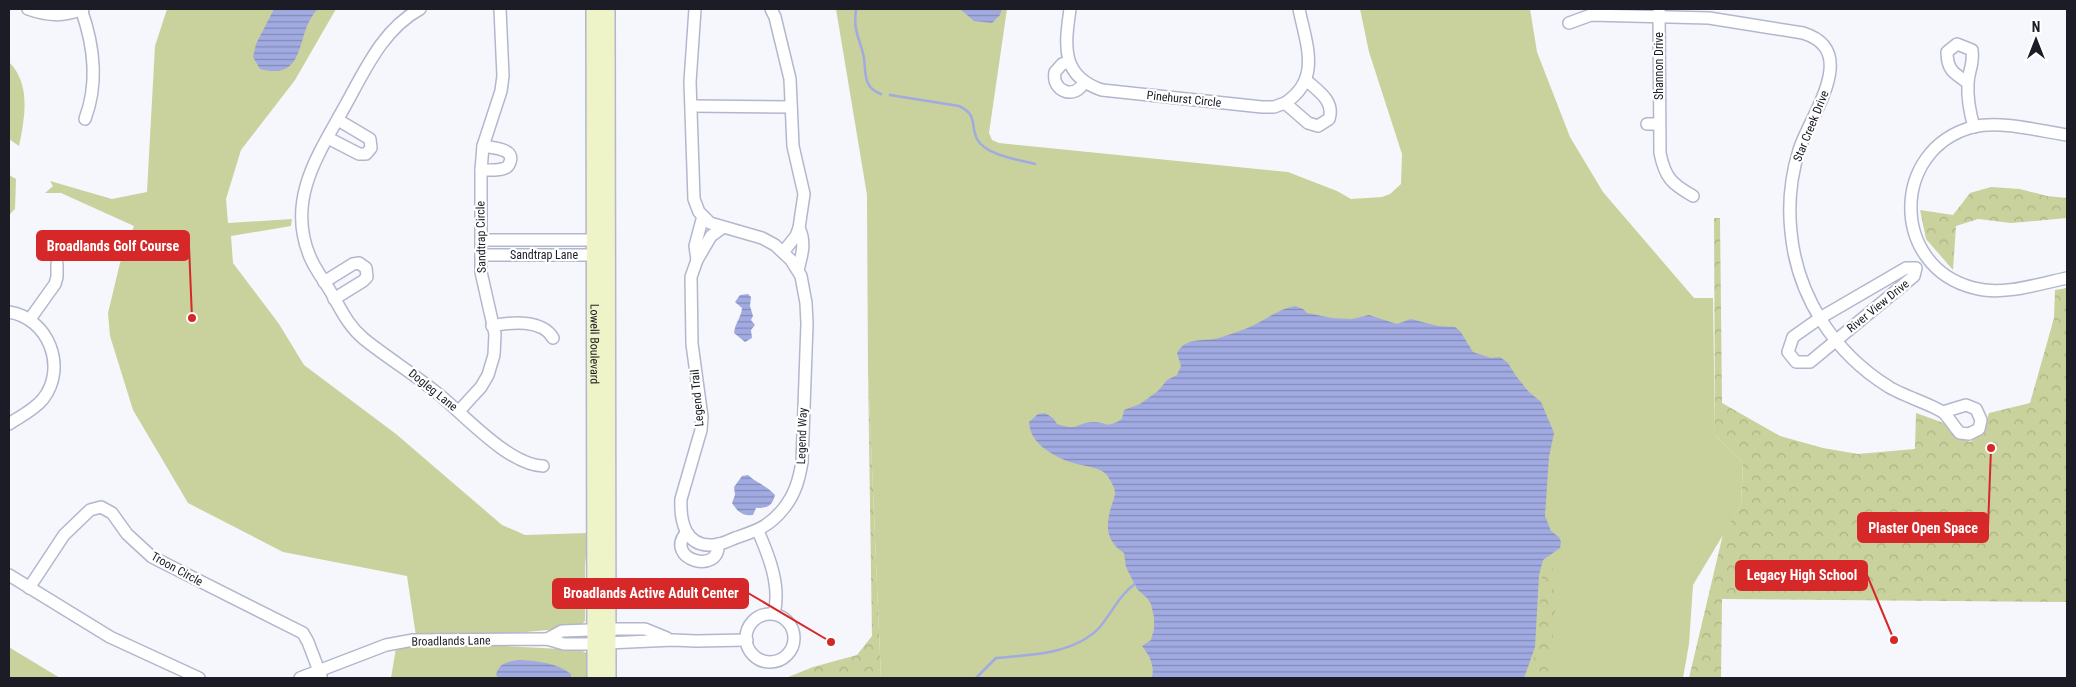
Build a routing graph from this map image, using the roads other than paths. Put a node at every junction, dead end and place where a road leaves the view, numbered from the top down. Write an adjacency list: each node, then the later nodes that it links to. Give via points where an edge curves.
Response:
1 (28, 9): 2 (street, via 56,16)
2 (82, 9): 20 (street, via 93,51 92,92)
3 (420, 9): 21 (street, Dogleg Lane, via 382,42)
4 (500, 9): 27 (street, Sandtrap Circle, via 501,92)
5 (594, 9): 34 (main road, Lowell Boulevard)
6 (608, 9): 34 (main road, Lowell Boulevard)
7 (694, 9): 18 (street)
8 (1070, 9): 13 (street, via 1066,43)
9 (1299, 9): 14 (street, via 1309,63)
10 (776, 12): 19 (street, Legend Way, via 790,79)
11 (1659, 13): 12 (street, Star Creek Drive, via 1591,15); 23 (street, Shannon Drive); 48 (street, Star Creek Drive, via 1724,19 1803,33 1824,40 1831,72 1800,148 1794,169 1790,212 1799,274)
12 (1569, 23)
13 (1070, 62): 15 (street); 15 (street, via 1062,64 1055,72 1057,87 1071,93)
14 (1306, 80): 17 (street); 17 (street, via 1328,101 1329,119 1323,124 1313,125)
15 (1084, 82): 17 (street, Pinehurst Circle, via 1109,92 1262,107)
16 (1968, 82): 24 (street)
17 (1286, 103)
18 (692, 106): 19 (street); 30 (street, via 693,186 699,212)
19 (792, 107): 32 (street, Legend Way, via 793,146 804,194)
20 (85, 119)
21 (338, 120): 26 (street, Dogleg Lane); 26 (street, via 370,139 371,148 366,154 359,154)
22 (1647, 124): 23 (street)
23 (1659, 124): 29 (street, Shannon Drive, via 1660,153 1667,176 1674,185)
24 (1974, 127): 25 (street, via 1998,125); 38 (street, via 1937,146 1914,182 1910,202 1912,224)
25 (2067, 135)
26 (328, 138): 43 (street, Dogleg Lane, via 307,178 301,211 304,242)
27 (483, 146): 28 (street, Sandtrap Circle); 28 (street, via 504,150 511,159 504,169)
28 (481, 170): 33 (street, Sandtrap Circle)
29 (1693, 196)
30 (703, 216): 31 (street); 37 (street, Legend Trail, via 695,246)
31 (722, 228): 35 (street, Legend Way, via 762,238); 37 (street, Legend Trail, via 711,236)
32 (799, 228): 35 (street, Legend Way); 41 (street, Legend Way, via 803,244)
33 (481, 240): 34 (street, Sandtrap Lane); 36 (street, Sandtrap Circle)
34 (601, 248): 36 (street, Sandtrap Lane); 63 (main road, Lowell Boulevard)
35 (784, 252): 41 (street, Legend Way)
36 (481, 255): 50 (street, Sandtrap Circle, via 480,272)
37 (697, 260): 58 (street, Legend Trail, via 691,277 692,334 702,416 701,430 680,499)
38 (1929, 261): 40 (street, River View Drive); 42 (street, via 1950,279 1989,291)
39 (57, 264): 49 (street, via 55,284)
40 (1916, 268): 44 (street, River View Drive, via 1906,268); 46 (street, River View Drive, via 1914,276)
41 (798, 270): 57 (street, Legend Way, via 804,288 807,324 800,477 783,510)
42 (2067, 278)
43 (324, 282): 45 (street, Dogleg Lane); 45 (street, via 353,264 359,263 366,268 364,281)
44 (1871, 288): 46 (street); 48 (street, River View Drive)
45 (334, 299): 53 (street, Dogleg Lane, via 363,338)
46 (1882, 302): 52 (street, River View Drive)
47 (9, 312): 49 (street)
48 (1820, 318): 52 (street, Star Creek Drive); 52 (street, River View Drive, via 1793,337 1788,352 1796,362 1810,362)
49 (30, 319): 55 (street, via 51,345 54,374 43,399 35,408)
50 (492, 326): 51 (street, via 520,323 537,326); 53 (street, Sandtrap Circle, via 495,344 491,369 481,387)
51 (553, 338)
52 (1835, 340): 54 (street, Star Creek Drive, via 1876,379)
53 (459, 411): 56 (street, Dogleg Lane, via 513,457 534,466)
54 (1943, 412)
55 (9, 424)
56 (543, 466)
57 (758, 531): 59 (street); 62 (street, via 773,572 776,590)
58 (686, 533): 59 (street, via 696,542); 59 (street, Legend Trail, via 682,537 682,548 696,562 712,558)
59 (718, 544)
60 (9, 575): 61 (street)
61 (29, 588): 65 (street, Troon Circle, via 64,535 90,510 107,503 127,534 152,557 276,620 299,625); 66 (street, via 130,648)
62 (774, 614): 64 (street, via 754,620); 64 (street, via 787,620 791,626 794,640 788,653 776,660 760,659)
63 (601, 637): 64 (street, Broadlands Lane); 65 (street, Broadlands Lane, via 562,631 547,639 414,640 386,645); 68 (main road, Lowell Boulevard); 69 (main road, Lowell Boulevard)
64 (747, 640)
65 (321, 675): 67 (street, Broadlands Lane)
66 (199, 678)
67 (300, 678)
68 (595, 678)
69 (608, 678)

